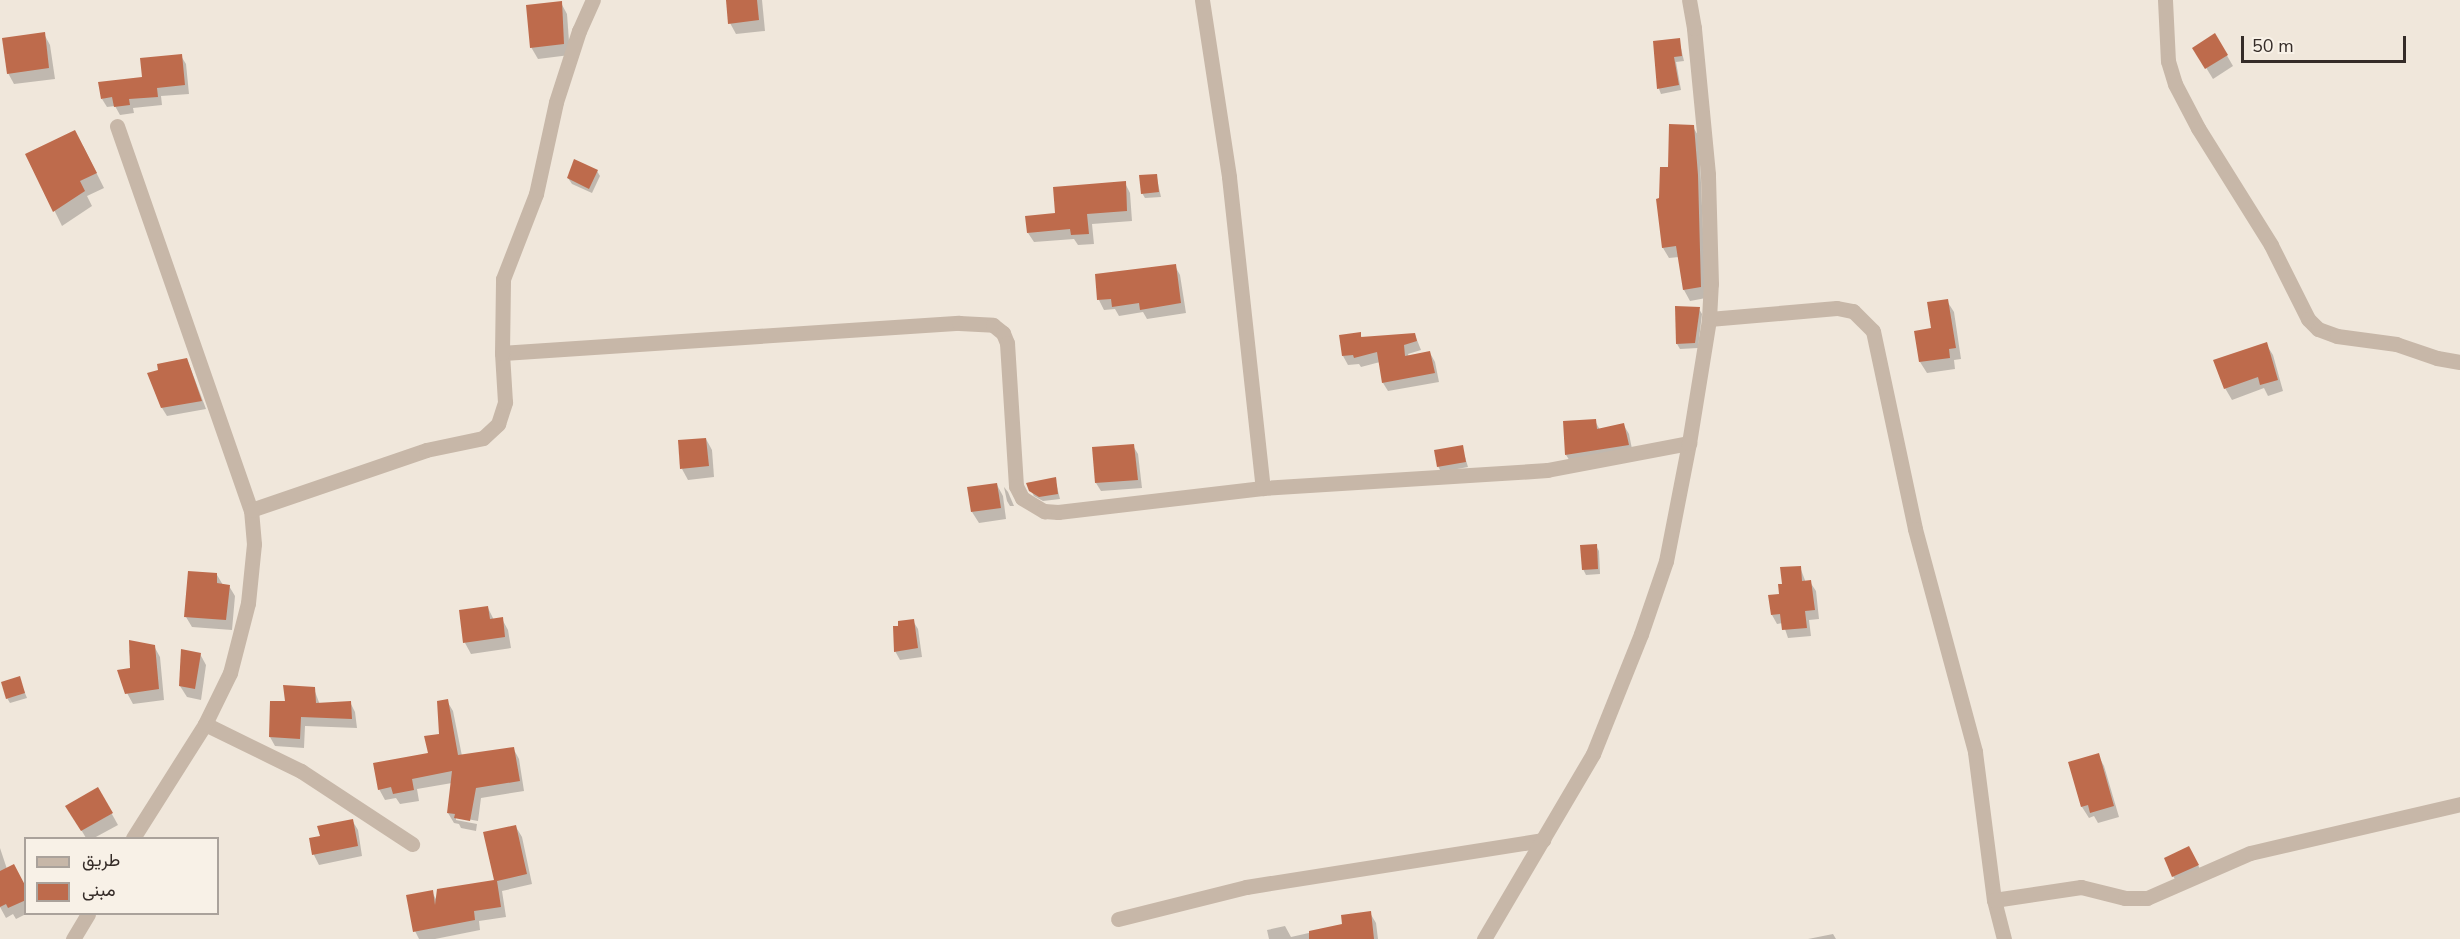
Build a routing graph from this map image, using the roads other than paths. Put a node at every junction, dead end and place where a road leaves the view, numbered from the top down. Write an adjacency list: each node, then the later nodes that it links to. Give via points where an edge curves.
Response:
1 (593, 0): 7 (street, via 556,102 536,194 503,279)
2 (1202, 0): 10 (street, via 1229,177)
3 (1689, 0): 6 (street, via 1708,174)
4 (2165, 0): 8 (street, via 2168,61 2175,84 2271,245 2308,320 2318,329 2337,336 2396,344)
5 (117, 126): 11 (street)
6 (1709, 319): 9 (street); 17 (street, via 1837,308 1853,311 1873,331 1915,529 1975,752)
7 (502, 353): 10 (street, via 985,323 1003,333 1007,343 1016,486 1030,505 1058,512); 11 (street, via 505,402 498,424 483,438 426,450)
8 (2460, 362)
9 (1689, 443): 10 (street, via 1547,470); 15 (street, via 1666,561 1641,634 1593,754)
10 (1263, 488)
11 (251, 510): 12 (street, via 254,544 248,603 230,673)
12 (205, 724): 14 (street); 16 (street, via 301,771)
13 (2460, 804): 17 (street, via 2250,853 2147,897 2125,898 2081,887)
14 (135, 837)
15 (1543, 840): 19 (street, via 1246,887); 21 (street)
16 (412, 843)
17 (1994, 900): 22 (street)
18 (87, 915): 20 (street)
19 (1118, 919)
20 (72, 939)
21 (1484, 939)
22 (2004, 939)

